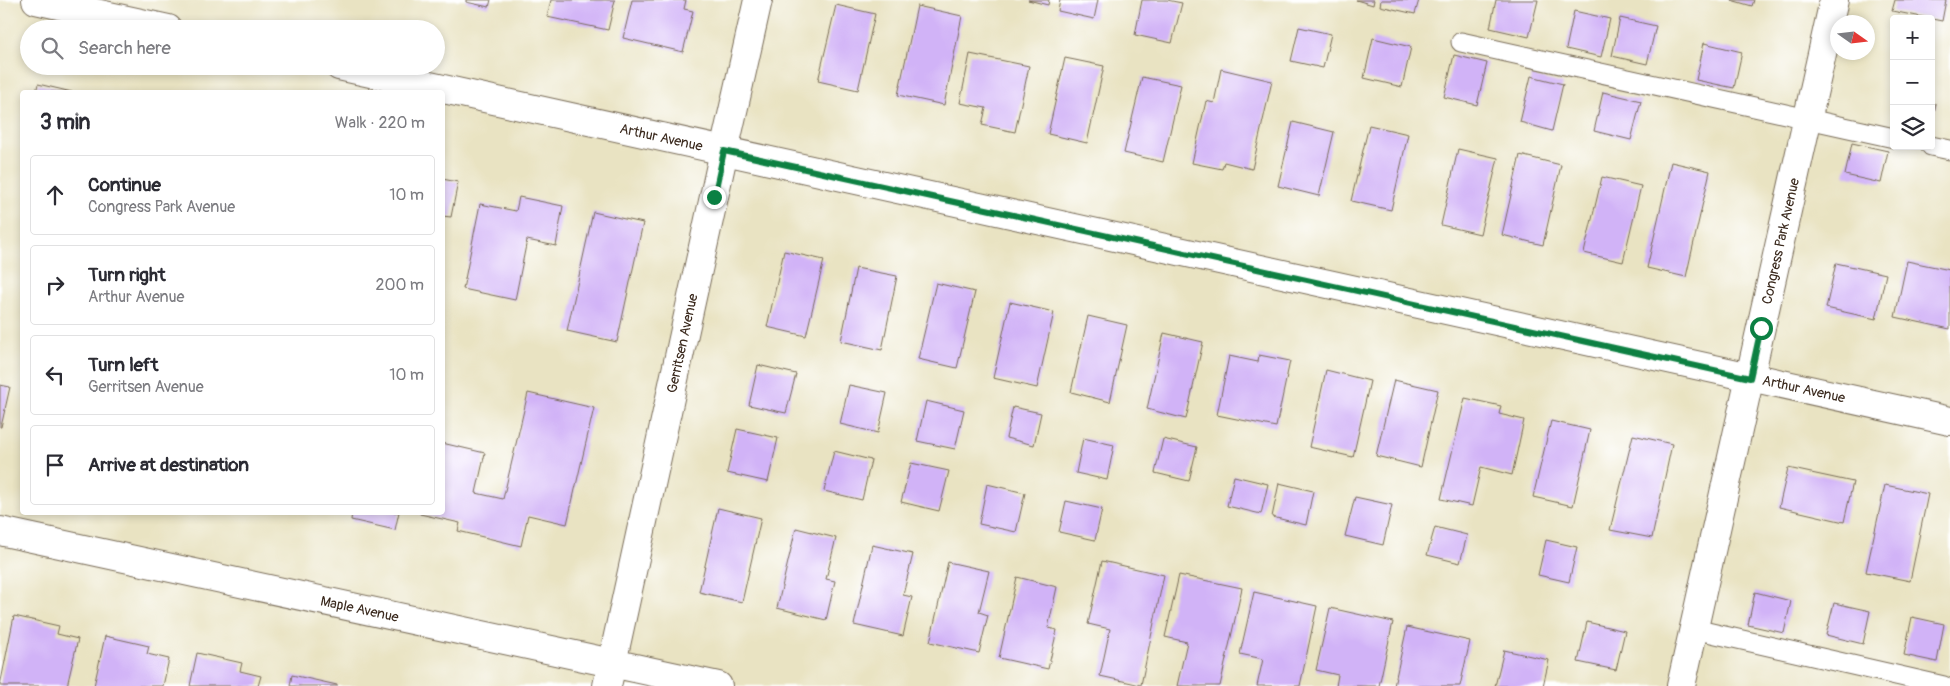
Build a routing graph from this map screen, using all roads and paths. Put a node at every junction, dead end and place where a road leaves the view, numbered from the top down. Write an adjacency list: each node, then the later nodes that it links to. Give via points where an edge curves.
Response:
1 (36, 0): 4 (street)
2 (758, 0): 11 (street, Gerritsen Avenue)
3 (1834, 0): 7 (street, Congress Park Avenue)
4 (127, 20)
5 (1462, 42): 7 (lane)
6 (380, 75): 11 (street, Arthur Avenue)
7 (1808, 118): 8 (lane); 12 (street, Congress Park Avenue)
8 (1890, 137)
9 (1935, 147): 10 (lane)
10 (1950, 150)
11 (724, 151): 12 (street, Arthur Avenue); 16 (street, Gerritsen Avenue)
12 (1750, 378): 13 (street, Arthur Avenue); 15 (street, Congress Park Avenue)
13 (1950, 421)
14 (0, 531): 16 (street, Maple Avenue)
15 (1694, 629): 18 (street, Congress Park Avenue); 19 (lane)
16 (610, 674): 17 (street, Maple Avenue)
17 (718, 686)
18 (1681, 686)
19 (1944, 686)

